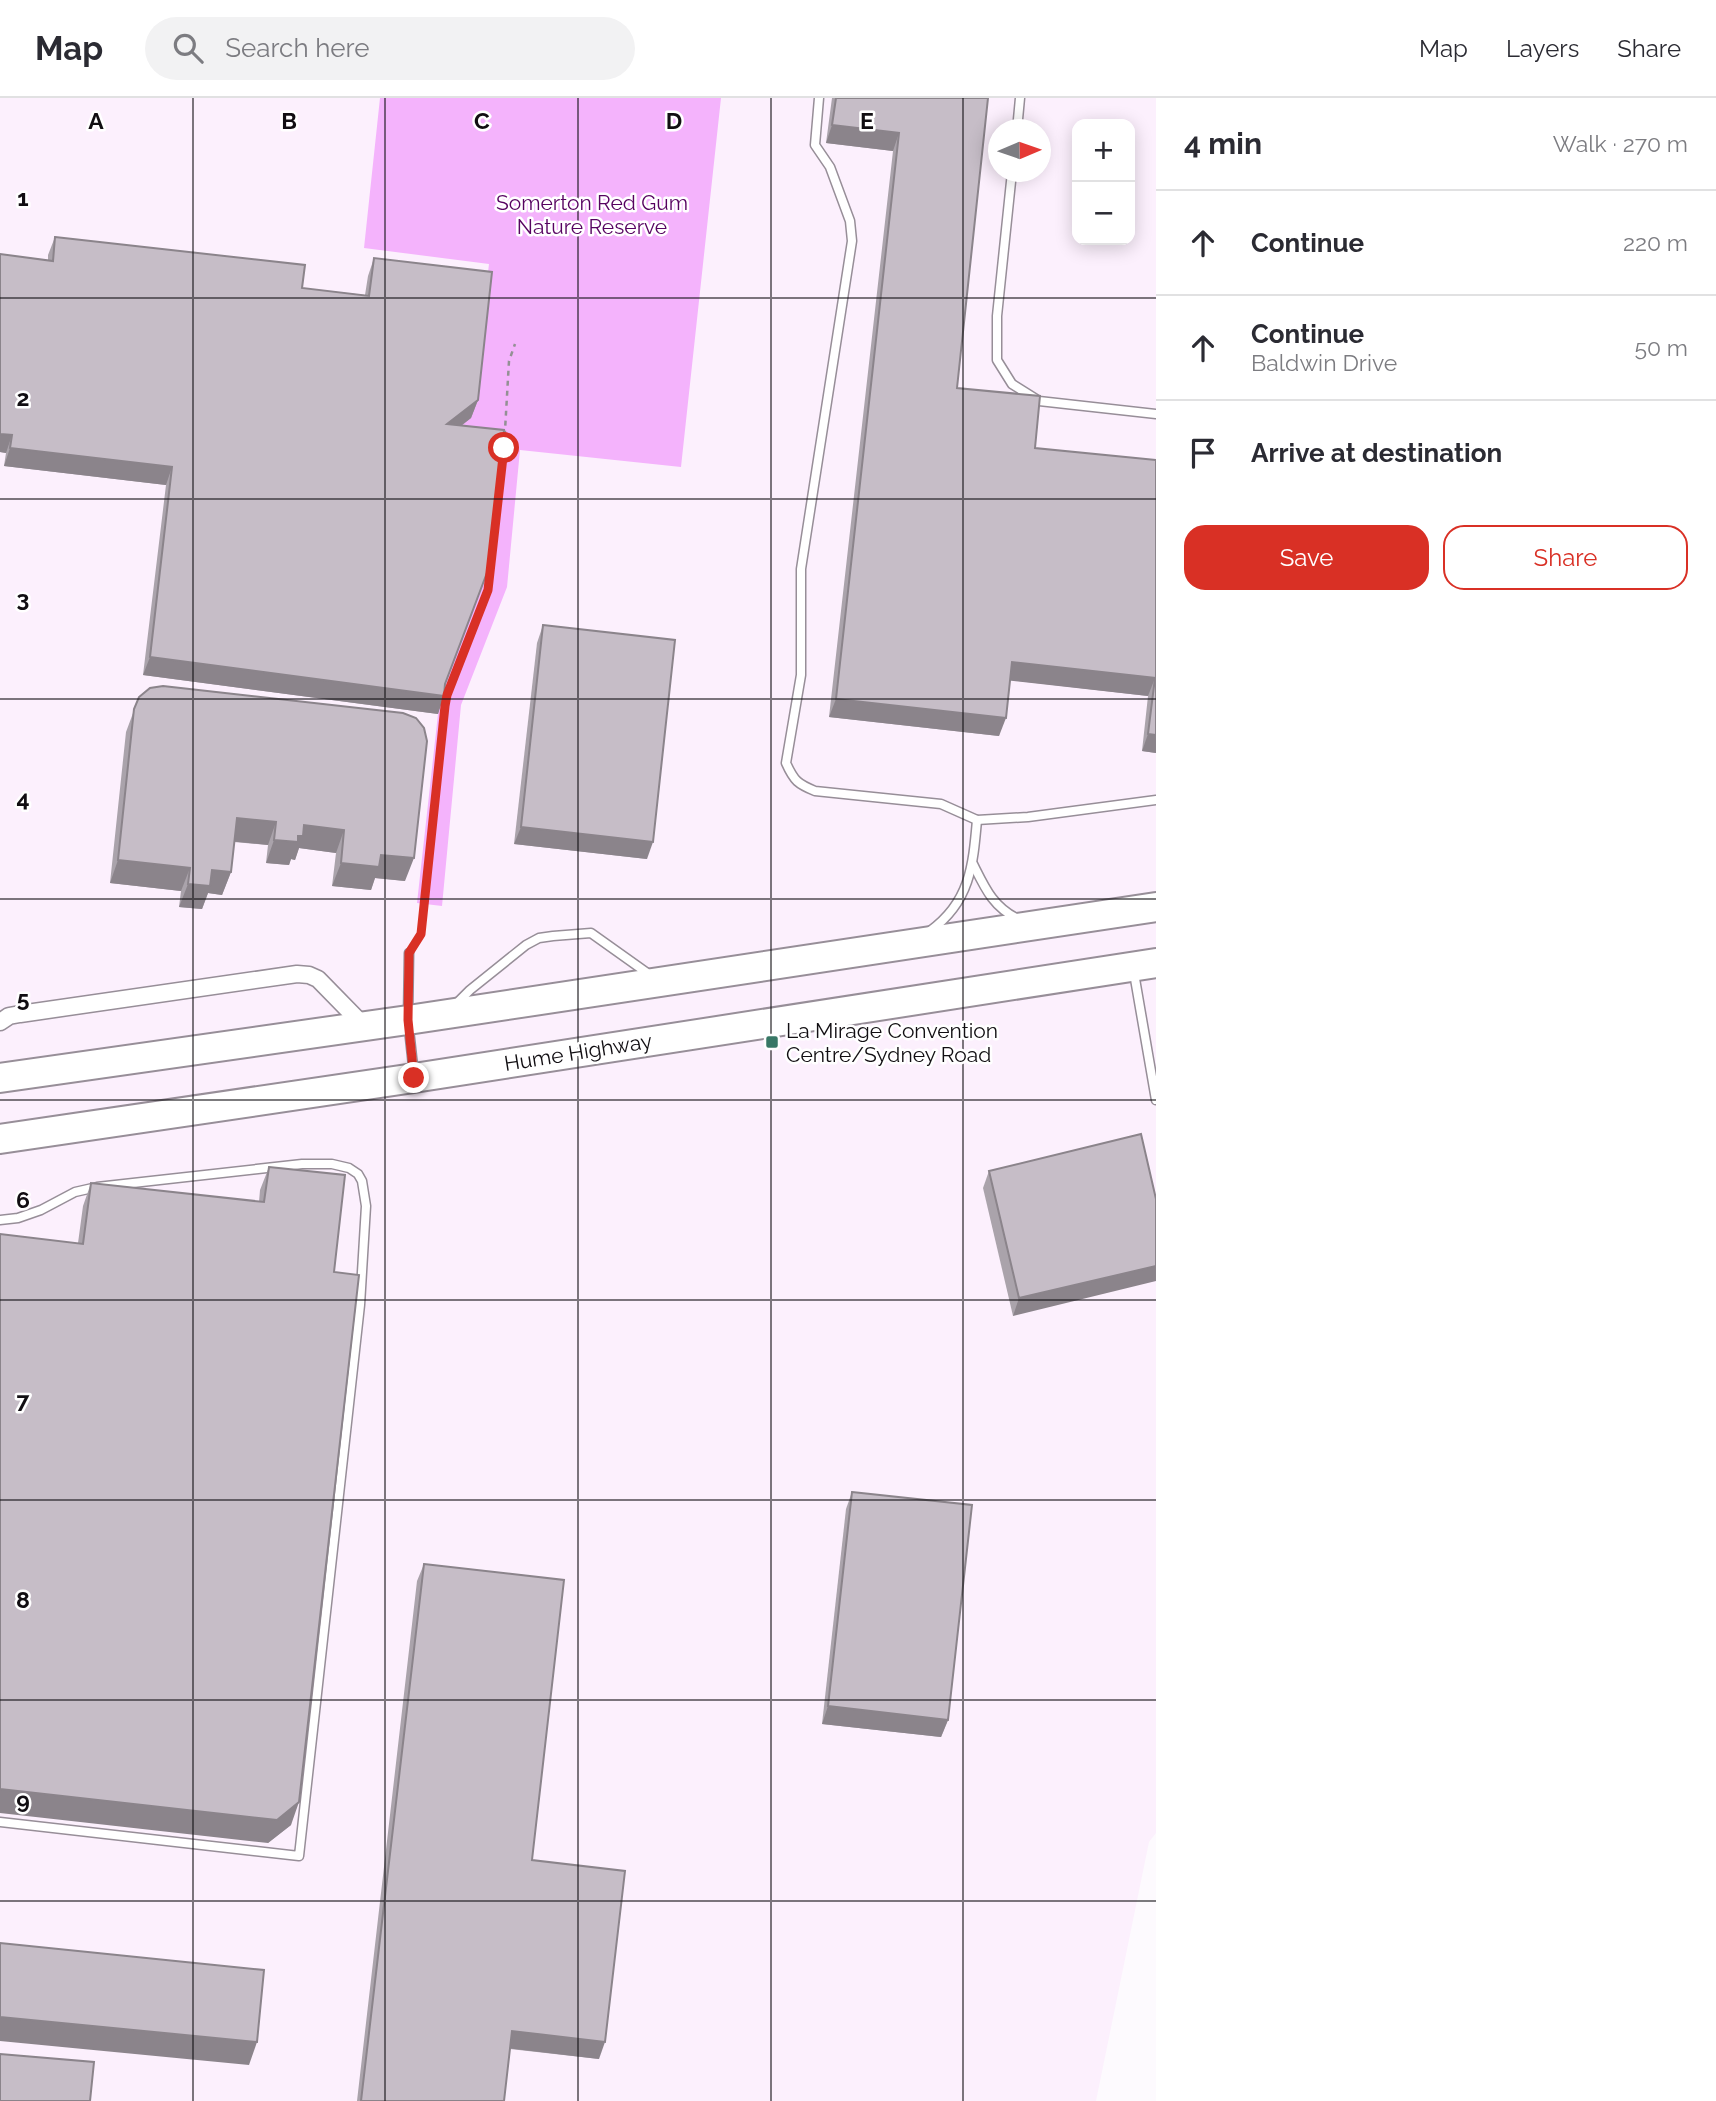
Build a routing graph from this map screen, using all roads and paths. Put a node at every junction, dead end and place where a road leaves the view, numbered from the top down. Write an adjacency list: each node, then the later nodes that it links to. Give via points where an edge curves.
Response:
1 (819, 98): 8 (lane, via 815,145 830,167 850,221 852,242 801,569 801,675 786,763 797,783 815,791 941,804)
2 (1020, 98): 3 (lane)
3 (1018, 119)
4 (1011, 182): 6 (lane, via 997,360 1012,384 1039,401)
5 (515, 344): 13 (path, via 509,361 490,578 447,695 421,934)
6 (1156, 414)
7 (1156, 800): 8 (lane)
8 (977, 820): 9 (lane)
9 (973, 864): 11 (lane, via 1004,912); 12 (lane, via 947,919)
10 (1156, 907): 11 (highway)
11 (1034, 926): 12 (highway)
12 (911, 945): 15 (highway)
13 (409, 953): 17 (lane)
14 (1144, 965): 21 (highway, Hume Highway); 22 (lane)
15 (661, 982): 16 (highway); 16 (lane, via 591,933 553,936 526,945)
16 (446, 1015): 17 (highway)
17 (408, 1020): 19 (highway); 21 (lane)
18 (0, 1022): 19 (street, via 20,1014 297,974 318,979)
19 (364, 1026): 20 (highway)
20 (0, 1078)
21 (414, 1078): 23 (highway, Hume Highway)
22 (1156, 1100)
23 (0, 1139)
24 (0, 1220): 25 (lane, via 18,1218 97,1187 302,1164 349,1168 362,1181 366,1206 360,1305 299,1856)
25 (0, 1822)

